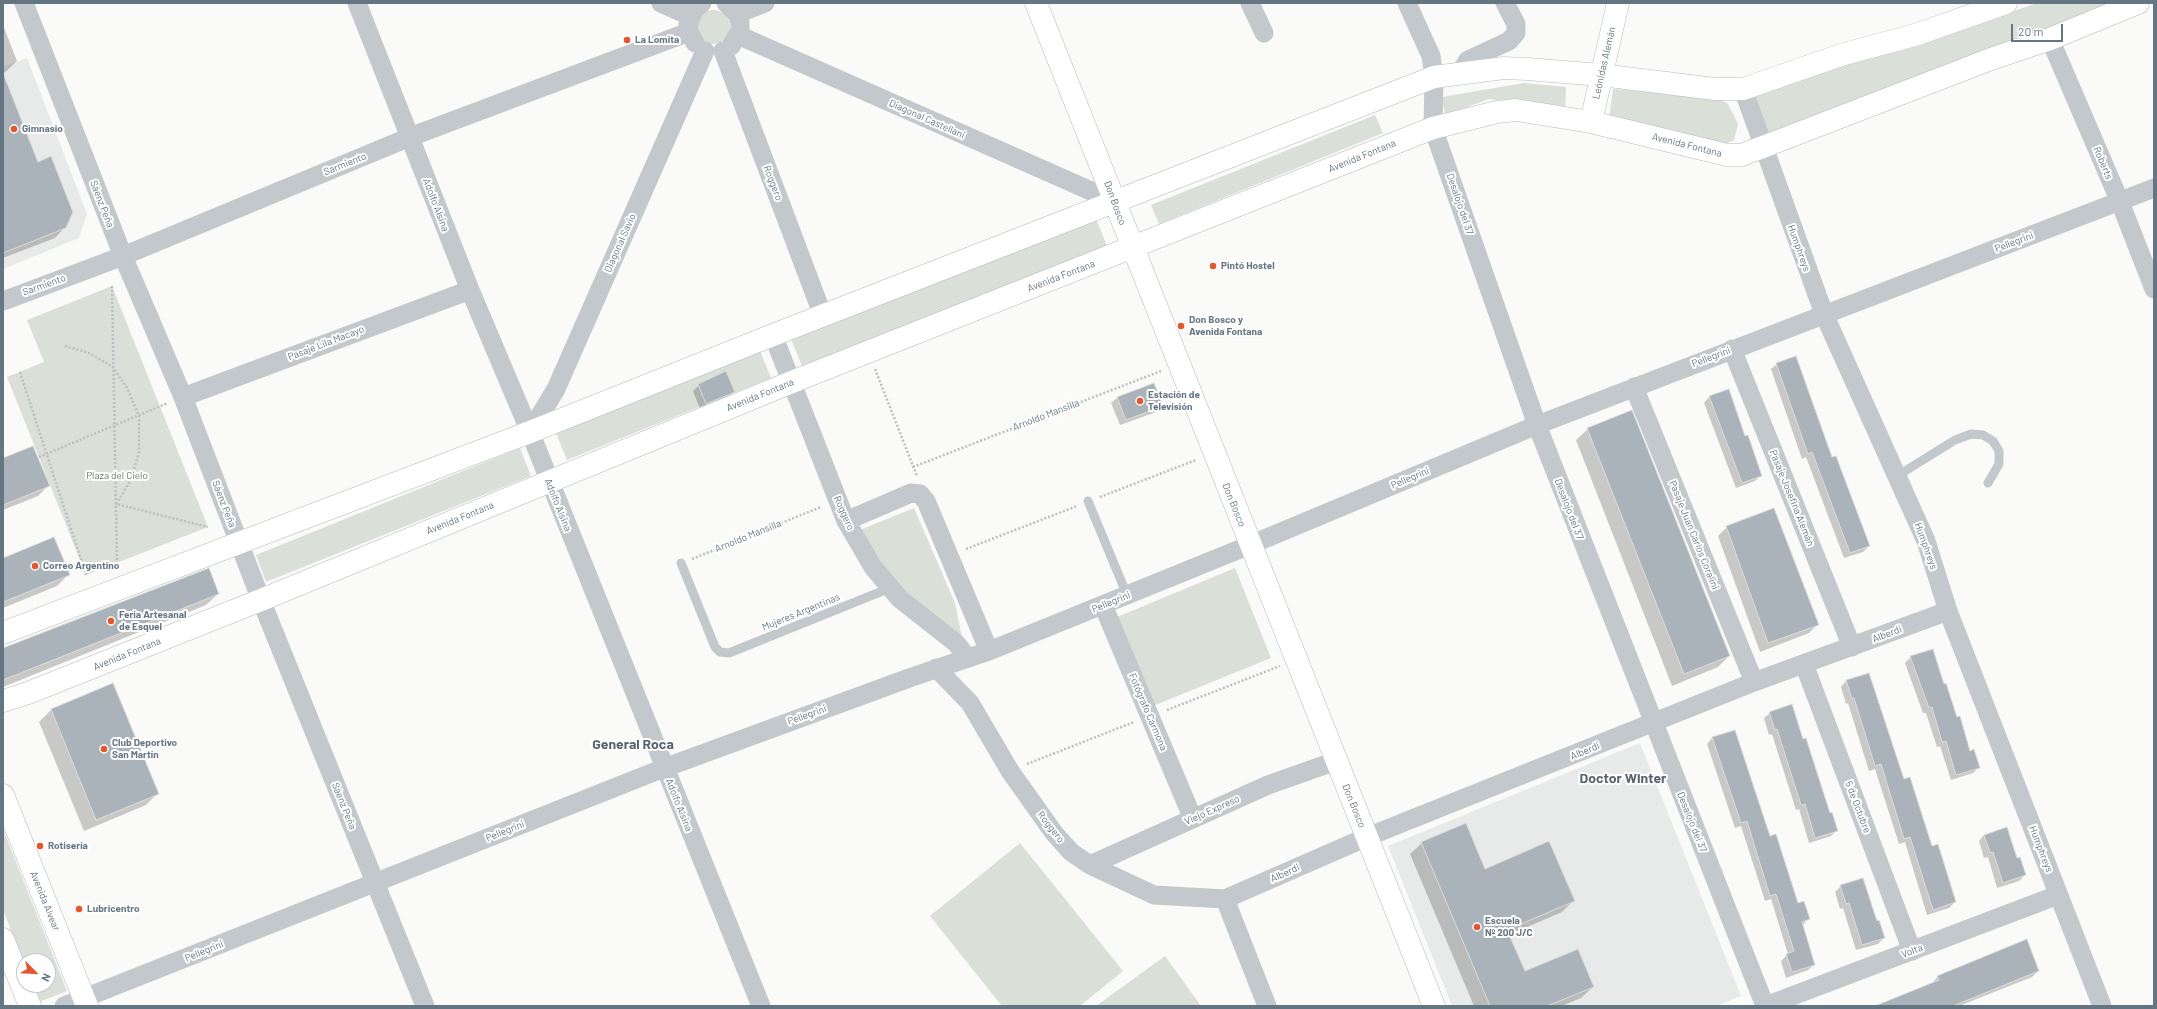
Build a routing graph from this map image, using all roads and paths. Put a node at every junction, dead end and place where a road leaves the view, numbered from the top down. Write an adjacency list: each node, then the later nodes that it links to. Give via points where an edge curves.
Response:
1 (24, 3): 30 (street, Sáenz Peña)
2 (357, 3): 24 (street, Adolfo Alsina)
3 (661, 3): 13 (street)
4 (764, 3): 12 (street)
5 (1036, 3): 27 (street, Don Bosco)
6 (1250, 3): 14 (street)
7 (1407, 3): 20 (street, Desalojo del 37, via 1431,56)
8 (1505, 3): 18 (street, via 1516,24 1516,33 1509,41 1468,60)
9 (1618, 3): 19 (street, Leónidas Alemán)
10 (2006, 3): 21 (street, via 1915,35 1844,54)
11 (2138, 3): 16 (street, Avenida Fontana)
12 (732, 8): 15 (street, via 740,22)
13 (697, 11): 17 (street, via 697,46); 24 (street, Sarmiento)
14 (1264, 33)
15 (738, 35): 17 (street, via 731,46); 27 (street, Diagonal Castellani)
16 (2050, 39): 25 (street, Avenida Fontana); 28 (street, Roberts)
17 (714, 51): 36 (street, Roggero); 50 (street, Diagonal Savio, via 556,389)
18 (1460, 73): 19 (street, via 1504,68); 20 (street)
19 (1601, 75): 21 (street, via 1715,89); 22 (street, Leónidas Alemán)
20 (1434, 78): 23 (street, Desalojo del 37); 27 (street)
21 (1743, 89): 25 (street, Humphreys)
22 (1591, 122): 23 (street, Avenida Fontana, via 1516,110 1497,112); 25 (street, Avenida Fontana, via 1727,155 1742,155)
23 (1433, 128): 29 (street, Avenida Fontana); 48 (street, Desalojo del 37)
24 (410, 137): 30 (street, Sarmiento); 33 (street, Adolfo Alsina)
25 (1762, 147): 35 (street, Humphreys)
26 (2154, 188): 28 (street, Pellegrini)
27 (1116, 202): 29 (street, Don Bosco); 36 (street)
28 (2120, 202): 32 (street, Roberts); 35 (street, Pellegrini)
29 (1132, 248): 40 (street, Avenida Fontana); 41 (street, Don Bosco)
30 (123, 256): 34 (street, Sarmiento); 46 (street, Sáenz Peña)
31 (112, 286): 42 (path)
32 (2154, 289)
33 (470, 290): 46 (street, Pasaje Lila Macayo); 50 (street, Adolfo Alsina)
34 (3, 300)
35 (1824, 314): 39 (street, Pellegrini); 54 (street, Humphreys)
36 (823, 316): 37 (street)
37 (773, 335): 44 (street, Roggero); 50 (street)
38 (65, 346): 42 (path, via 89,353)
39 (1732, 349): 45 (street, Pellegrini); 74 (street, Pasaje Josefina Alemán)
40 (868, 351): 44 (street, Avenida Fontana); 53 (path)
41 (1178, 364): 53 (path, Arnoldo Mansilla); 64 (street, Don Bosco)
42 (113, 368): 47 (path, via 127,388); 49 (path)
43 (20, 372): 51 (path)
44 (792, 382): 55 (street, Avenida Fontana); 58 (street, Roggero)
45 (1634, 387): 48 (street, Pellegrini); 79 (street, Pasaje Juan Carlos Coralini)
46 (183, 397): 47 (path); 63 (street, Sáenz Peña)
47 (139, 416): 49 (path); 60 (path, via 139,452 131,480)
48 (1537, 425): 64 (street, Pellegrini); 81 (street, Desalojo del 37)
49 (114, 426): 51 (path); 60 (path)
50 (530, 432): 55 (street, Adolfo Alsina); 63 (street)
51 (47, 454): 52 (path); 67 (path)
52 (39, 457)
53 (913, 467): 57 (path)
54 (1897, 476): 56 (lane, via 1955,440 1970,434 1984,434 1993,441 1999,451 1999,464); 72 (street, Humphreys, via 1926,541)
55 (549, 482): 70 (street, Avenida Fontana); 83 (street, Adolfo Alsina)
56 (1988, 483)
57 (923, 498): 61 (street, via 911,493); 75 (street)
58 (838, 500): 61 (street, Roggero); 66 (path, Arnoldo Mansilla)
59 (1088, 501): 69 (lane)
60 (116, 504): 62 (path); 65 (path)
61 (846, 521): 68 (street, Roggero, via 873,568)
62 (208, 526)
63 (239, 543): 70 (street, Sáenz Peña); 73 (street)
64 (1250, 545): 69 (street, Pellegrini); 82 (street, Don Bosco)
65 (117, 563)
66 (681, 563): 68 (lane, Mujeres Argentinas, via 715,647 720,652 729,653)
67 (86, 575)
68 (890, 588): 76 (street, Roggero, via 900,599 956,643)
69 (1127, 595): 71 (street, Pellegrini)
70 (261, 600): 80 (street, Avenida Fontana); 88 (street, Sáenz Peña)
71 (1103, 605): 75 (street, Pellegrini); 85 (street, Fotógrafo Carmona)
72 (1948, 611): 74 (street, Alberdi); 89 (street, Humphreys)
73 (3, 632)
74 (1852, 647): 77 (street, Alberdi)
75 (989, 652): 76 (street, Pellegrini)
76 (967, 657): 78 (street, Pellegrini)
77 (1804, 664): 79 (street, Alberdi); 92 (street, 5 de Octubre)
78 (936, 668): 83 (street, Pellegrini); 87 (street, Roggero, via 970,704 1010,771 1054,833 1071,852)
79 (1754, 682): 81 (street, Alberdi)
80 (3, 701)
81 (1653, 723): 86 (street, Alberdi); 100 (street, Desalojo del 37)
82 (1336, 761): 85 (street, Viejo Expreso, via 1268,785); 86 (street, Don Bosco)
83 (664, 768): 88 (street, Pellegrini); 97 (street, Adolfo Alsina)
84 (3, 795): 93 (street, Avenida Alvear)
85 (1193, 819): 87 (street, Viejo Expreso)
86 (1367, 837): 90 (street, Alberdi); 99 (street, Don Bosco)
87 (1090, 865): 90 (street, Roggero, via 1154,896)
88 (376, 883): 93 (street, Pellegrini); 96 (street, Sáenz Peña)
89 (2058, 895): 92 (street, Volta); 101 (street, Humphreys)
90 (1225, 899): 98 (street)
91 (3, 939): 94 (street)
92 (1912, 951): 100 (street, Volta)
93 (85, 1002): 95 (street, Pellegrini)
94 (30, 1006)
95 (64, 1006)
96 (425, 1006)
97 (761, 1006)
98 (1267, 1006)
99 (1434, 1006)
100 (1766, 1006)
101 (2102, 1006)

